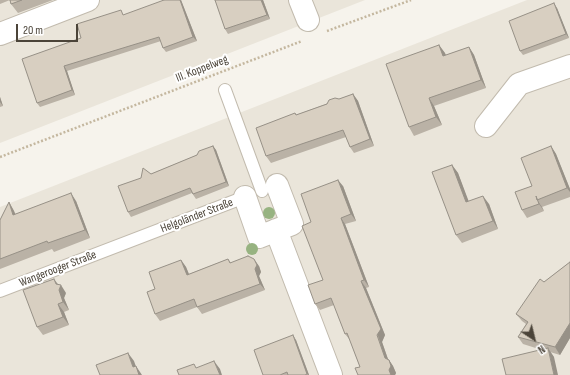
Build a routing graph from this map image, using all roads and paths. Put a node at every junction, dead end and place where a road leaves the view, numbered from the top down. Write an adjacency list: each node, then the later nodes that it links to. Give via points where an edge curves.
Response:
1 (88, 0): 5 (street)
2 (300, 0): 4 (street)
3 (411, 0): 4 (path, III. Koppelweg)
4 (313, 30): 9 (path, III. Koppelweg)
5 (1, 31)
6 (570, 66): 8 (street, via 519,84)
7 (225, 90): 10 (lane, Helgoländer Straße)
8 (486, 126)
9 (0, 157)
10 (261, 191): 11 (street, Helgoländer Straße, via 292,224); 11 (street, Helgoländer Straße, via 260,237); 12 (lane, Helgoländer Straße)
11 (276, 230): 14 (street)
12 (115, 247): 13 (lane, Wangerooger Straße)
13 (0, 291)
14 (331, 375)

